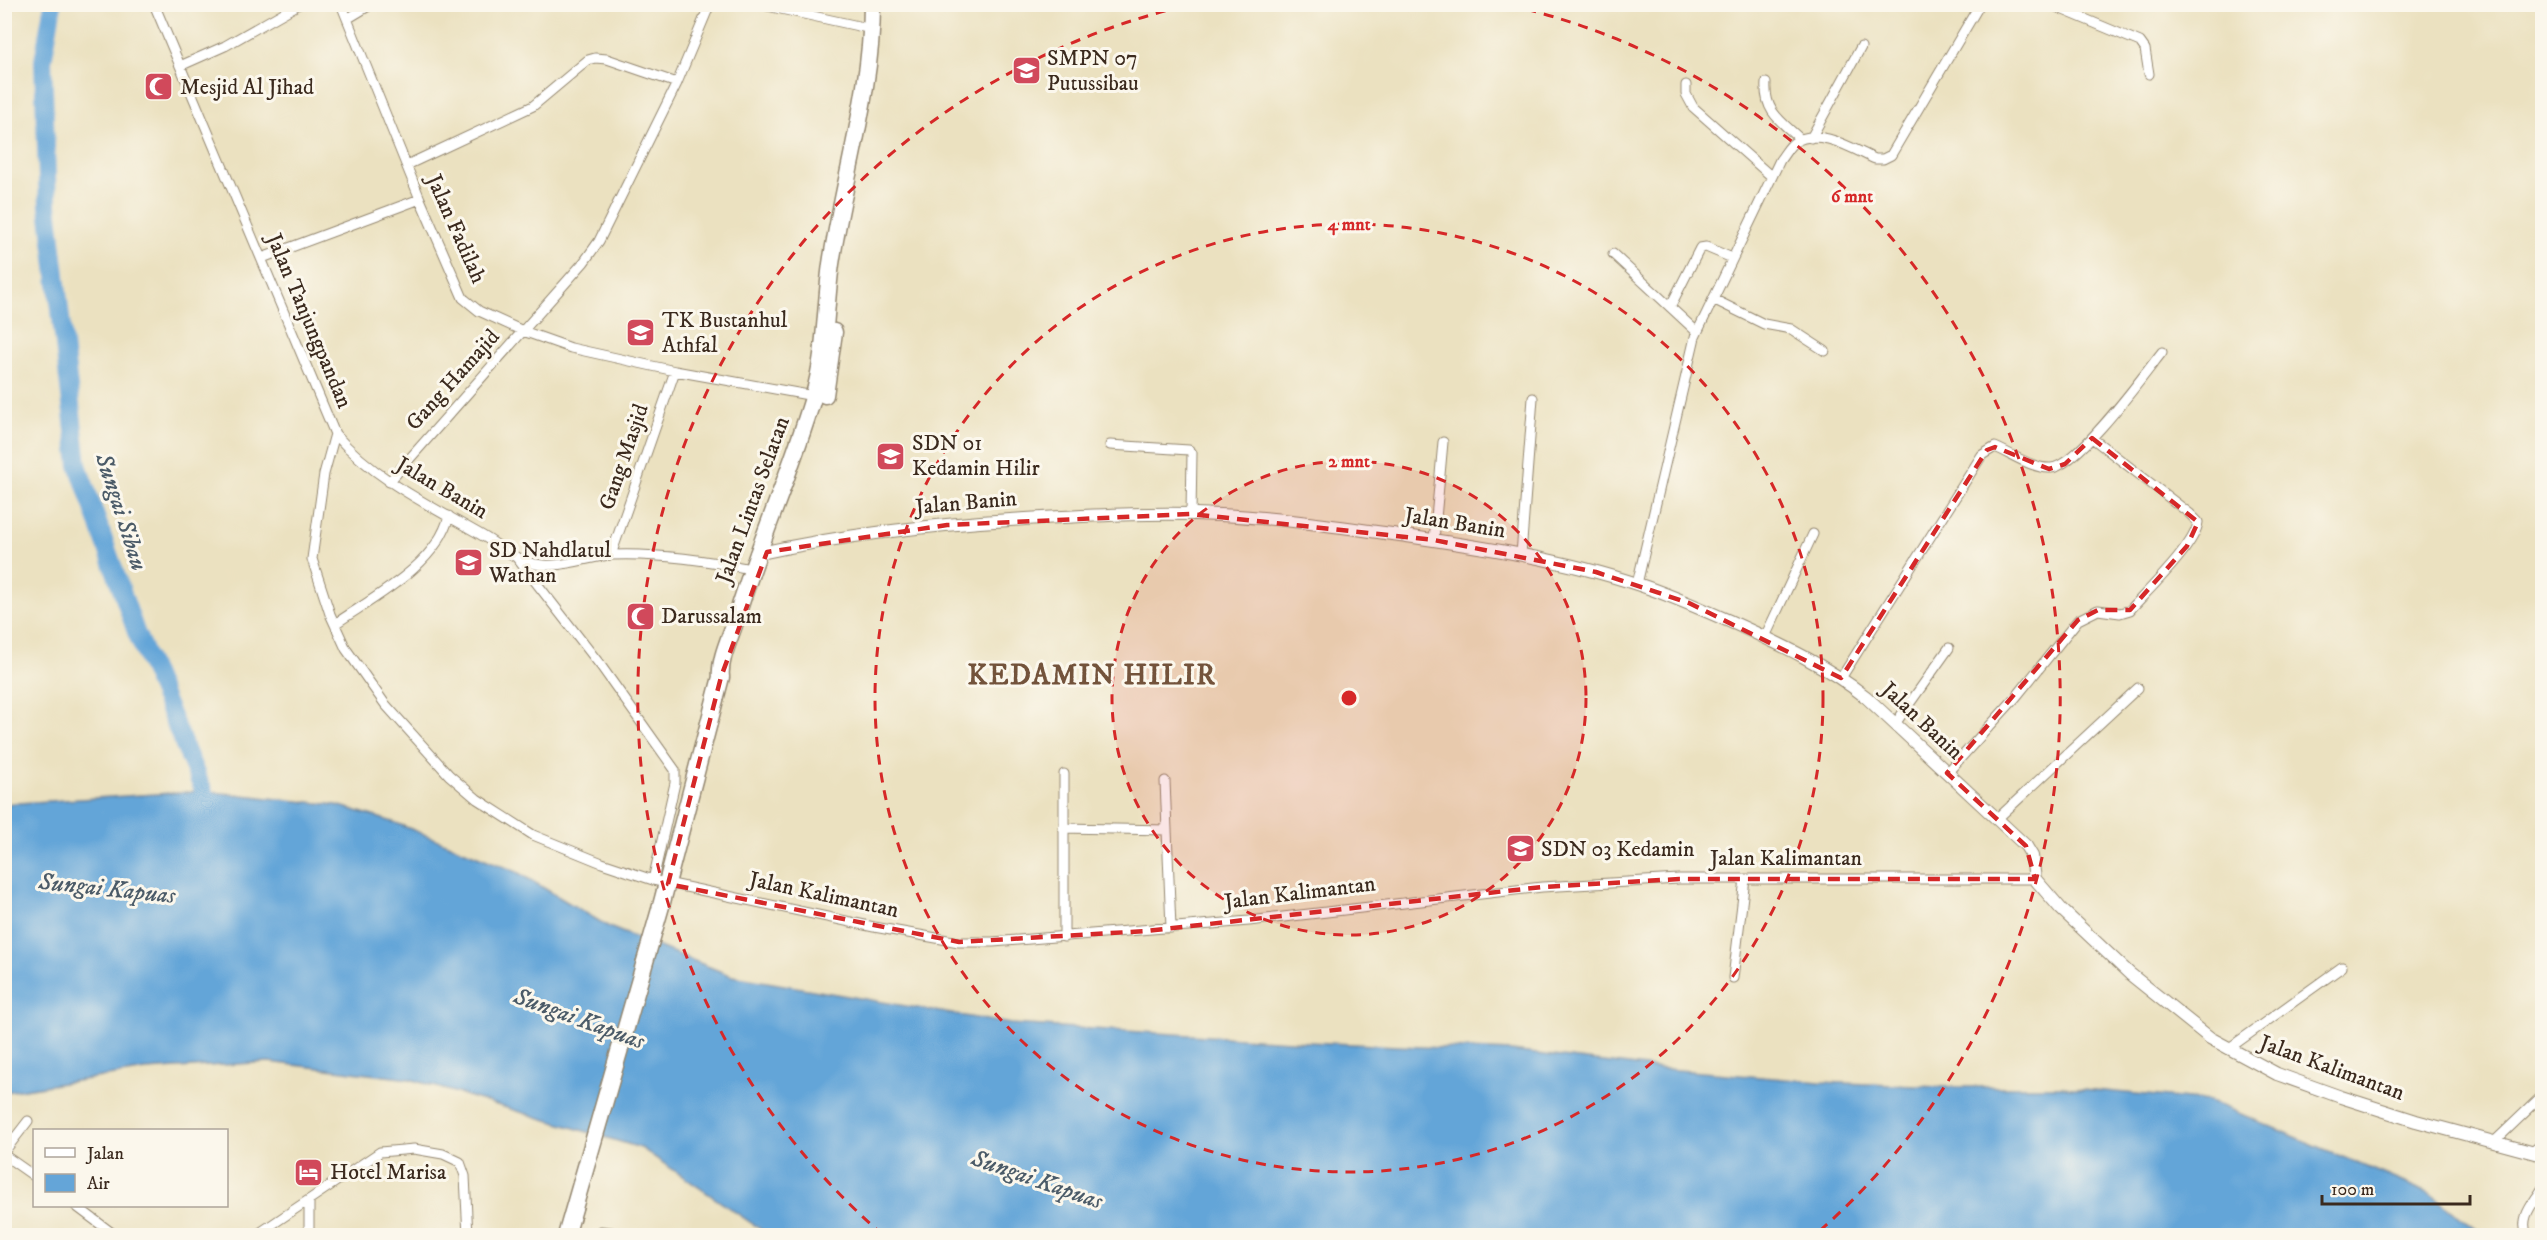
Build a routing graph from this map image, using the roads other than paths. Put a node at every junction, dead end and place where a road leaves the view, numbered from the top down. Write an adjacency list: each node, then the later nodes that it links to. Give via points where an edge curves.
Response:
1 (154, 4): 14 (street, Jalan Tanjungpandan)
2 (299, 4): 14 (street, via 225,46)
3 (341, 4): 11 (street, Jalan Fadilah)
4 (372, 4): 11 (street)
5 (710, 4): 16 (street, Gang Hamajid)
6 (758, 4): 12 (street)
7 (872, 4): 12 (highway, Jalan Lintas Selatan)
8 (881, 4): 24 (highway, Jalan Lintas Selatan, via 873,86)
9 (1980, 4): 19 (street, via 1891,155 1875,159 1826,138)
10 (2049, 4): 15 (street, via 2140,42)
11 (347, 19): 21 (street, Jalan Fadilah)
12 (872, 29): 24 (highway, Jalan Lintas Selatan)
13 (1861, 47): 19 (street)
14 (180, 66): 26 (street, Jalan Tanjungpandan)
15 (2149, 74)
16 (677, 83): 21 (street, via 595,58 572,72 533,106); 30 (street, Gang Hamajid, via 598,240 584,262)
17 (1766, 83): 20 (street, via 1771,110)
18 (1686, 85): 22 (street, via 1693,107)
19 (1811, 138): 20 (street)
20 (1800, 139): 22 (street, via 1792,143)
21 (407, 165): 23 (street, Jalan Fadilah)
22 (1772, 177): 27 (street)
23 (420, 199): 26 (street); 30 (street, Jalan Fadilah, via 463,298 479,311)
24 (841, 231): 35 (highway, Jalan Lintas Selatan); 49 (highway, Jalan Lintas Selatan, via 832,360 825,395)
25 (1613, 254): 29 (street)
26 (262, 258): 37 (street, Jalan Tanjungpandan)
27 (1732, 258): 28 (street); 29 (street, via 1700,248)
28 (1713, 299): 31 (street); 32 (street, via 1764,324 1791,329)
29 (1670, 307): 31 (street)
30 (523, 331): 34 (street, Jalan Fadilah, via 571,348); 41 (street, Gang Hamajid)
31 (1697, 332): 50 (street)
32 (1825, 351)
33 (2162, 352): 38 (street)
34 (675, 371): 35 (street, Jalan Fadilah); 46 (street, Gang Masjid)
35 (814, 396): 49 (highway, Jalan Lintas Selatan)
36 (1533, 398): 47 (street)
37 (334, 434): 41 (street, Jalan Banin, via 354,456); 51 (street, Jalan Tanjungpandan, via 312,559)
38 (2092, 438): 54 (street, via 2065,464 2049,469 1995,447 1987,450); 57 (street, via 2189,513 2198,522 2194,537 2130,610 2098,610 2078,620)
39 (1443, 442): 45 (street)
40 (1110, 445): 42 (street, via 1189,450)
41 (388, 482): 43 (street, Jalan Banin)
42 (1191, 514): 45 (street, Jalan Banin, via 1281,520); 49 (street, Jalan Banin, via 946,525)
43 (449, 516): 48 (street, Jalan Banin); 51 (street, via 445,531 431,552 398,581)
44 (1813, 534): 52 (street)
45 (1434, 540): 47 (street, Jalan Banin)
46 (611, 555): 48 (street, Jalan Banin, via 556,564 536,564); 49 (street, Jalan Banin)
47 (1521, 555): 50 (street, Jalan Banin)
48 (517, 558): 65 (street, via 675,770)
49 (755, 568): 65 (highway, Jalan Lintas Selatan, via 727,672 721,677)
50 (1637, 584): 52 (street, Jalan Banin)
51 (335, 624): 65 (street, Jalan Tanjungpandan, via 346,649 385,704 449,775 477,799 533,835)
52 (1765, 637): 54 (street, Jalan Banin)
53 (1950, 648): 56 (street)
54 (1841, 678): 56 (street, Jalan Banin)
55 (2138, 688): 60 (street)
56 (1895, 724): 57 (street, Jalan Banin)
57 (1947, 773): 60 (street, Jalan Banin)
58 (1064, 774): 61 (street)
59 (1165, 781): 62 (street)
60 (1997, 819): 64 (street, Jalan Banin, via 2029,851)
61 (1063, 828): 62 (street); 67 (street)
62 (1167, 830): 66 (street)
63 (1745, 879): 64 (street, Jalan Kalimantan); 66 (street, Jalan Kalimantan, via 1542,887); 69 (street)
64 (2035, 879): 70 (street, Jalan Kalimantan, via 2130,974 2193,1026)
65 (660, 882): 67 (street, Jalan Kalimantan, via 958,942); 86 (highway, Jalan Lintas Selatan, via 662,906)
66 (1171, 928): 67 (street, Jalan Kalimantan)
67 (1064, 937)
68 (2342, 967): 70 (street)
69 (1733, 978)
70 (2228, 1049): 73 (street, Jalan Kalimantan, via 2277,1074 2332,1094)
71 (2542, 1096): 73 (street)
72 (28, 1121): 75 (street)
73 (2494, 1142): 76 (street, Jalan Kalimantan)
74 (2542, 1144): 76 (street)
75 (4, 1154): 77 (street)
76 (2537, 1154)
77 (33, 1175)
78 (2542, 1188): 88 (street, via 2524,1220)
79 (309, 1200): 83 (street); 84 (street); 85 (street, via 380,1152 414,1149 443,1154 460,1162 465,1176)
80 (77, 1207): 82 (street)
81 (602, 1231): 87 (street)
82 (116, 1236)
83 (255, 1236)
84 (309, 1236)
85 (468, 1236)
86 (566, 1236)
87 (645, 1236)
88 (2527, 1236)

